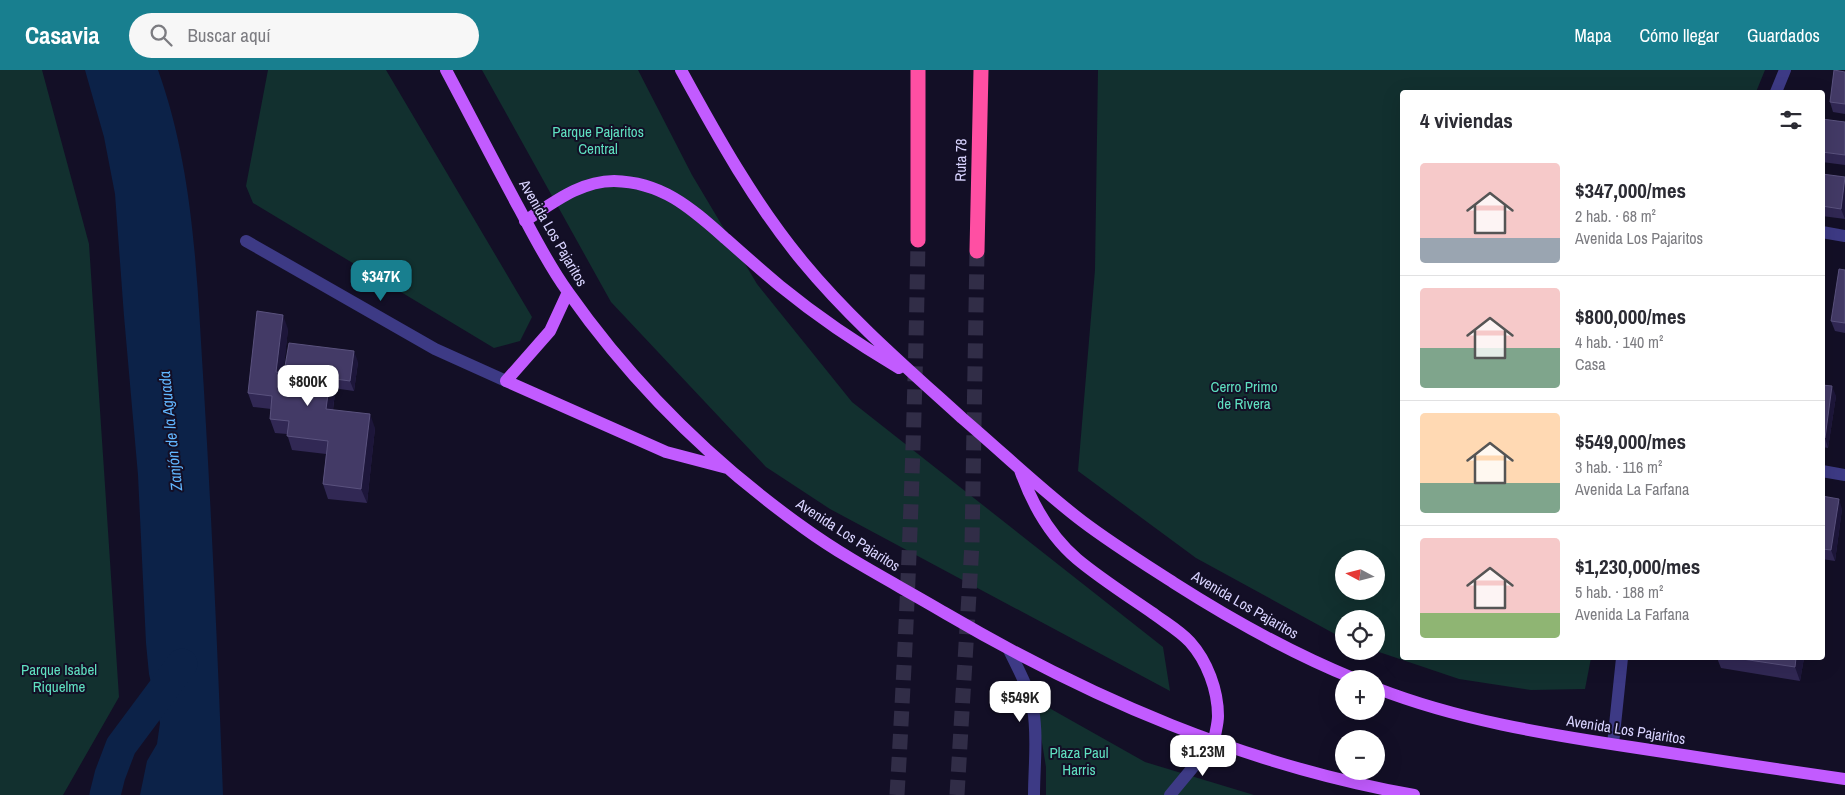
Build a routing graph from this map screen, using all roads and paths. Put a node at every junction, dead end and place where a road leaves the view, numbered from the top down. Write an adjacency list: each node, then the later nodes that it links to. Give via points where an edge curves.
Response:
1 (446, 70): 7 (main road, Avenida Los Pajaritos)
2 (681, 70): 14 (main road, Avenida Los Pajaritos, via 743,178 782,236 834,299)
3 (918, 70): 10 (highway)
4 (981, 70): 12 (highway, Ruta 78)
5 (1785, 70): 6 (street)
6 (1777, 90)
7 (526, 221): 13 (main road, Avenida Los Pajaritos); 14 (main road, via 561,197 592,184 614,181 649,186 700,215 754,264 829,324)
8 (1825, 233): 9 (street)
9 (1845, 236)
10 (918, 240)
11 (246, 241): 15 (street, via 435,348)
12 (976, 251)
13 (568, 292): 15 (main road, via 550,331); 17 (main road, Avenida Los Pajaritos, via 680,425)
14 (919, 379): 16 (main road, Avenida Los Pajaritos)
15 (506, 381): 17 (main road, via 666,452)
16 (1019, 468): 22 (main road, Avenida Los Pajaritos, via 1109,541 1196,597 1278,645); 24 (main road, via 1041,516 1069,551 1177,630 1200,656 1213,683 1216,700 1218,717)
17 (729, 469): 20 (main road, Avenida Los Pajaritos, via 806,529)
18 (1825, 472): 19 (street)
19 (1845, 475)
20 (1009, 650): 24 (main road, Avenida Los Pajaritos, via 1130,708); 27 (street, via 1033,709)
21 (1622, 660): 25 (street)
22 (1335, 670)
23 (1385, 691): 25 (main road, Avenida Los Pajaritos, via 1499,724)
24 (1214, 742): 28 (street); 29 (main road, Avenida Los Pajaritos, via 1328,778)
25 (1613, 744): 26 (main road, Avenida Los Pajaritos)
26 (1845, 779)
27 (1034, 795)
28 (1170, 795)
29 (1414, 795)

